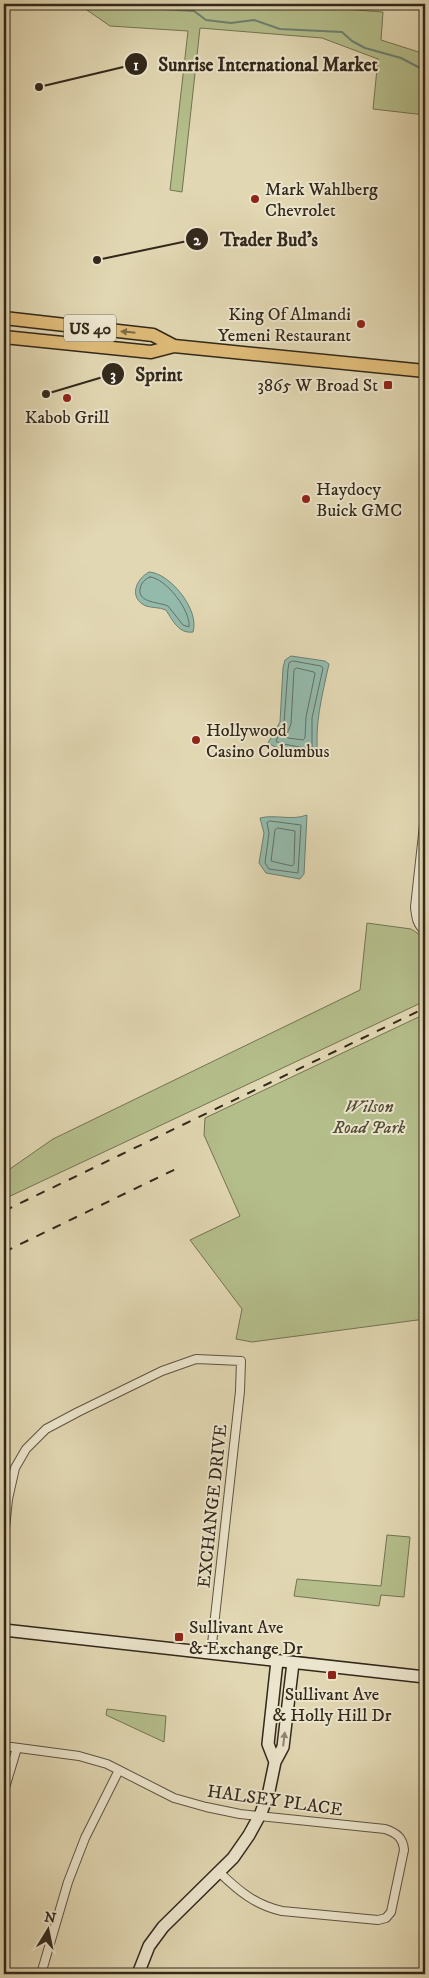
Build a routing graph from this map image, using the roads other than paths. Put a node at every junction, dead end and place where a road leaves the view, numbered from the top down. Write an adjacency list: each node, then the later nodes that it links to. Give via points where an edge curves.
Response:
1 (4, 318): 3 (main road, US 40, one-way to 1, via 153,335)
2 (4, 337): 3 (main road, US 40, via 151,352)
3 (174, 346): 4 (main road, US 40)
4 (425, 371)
5 (425, 816): 6 (street, via 415,907 416,918)
6 (423, 930)
7 (4, 1538): 9 (street, EXCHANGE DRIVE, via 15,1468 26,1449 46,1429 161,1372 196,1359 241,1361)
8 (4, 1630): 9 (street)
9 (211, 1654): 10 (street)
10 (277, 1661): 11 (street); 15 (street, via 268,1744)
11 (293, 1662): 12 (street); 15 (street, one-way to 11, via 283,1747)
12 (425, 1677)
13 (4, 1746): 14 (street, HALSEY PLACE)
14 (17, 1748): 16 (street, HALSEY PLACE, via 79,1756); 17 (street)
15 (275, 1762): 18 (street, via 270,1791)
16 (118, 1770): 18 (street, HALSEY PLACE, via 174,1798); 20 (street, via 68,1882)
17 (4, 1791)
18 (260, 1816): 19 (street, via 243,1846); 19 (street, HALSEY PLACE, via 393,1832 401,1838 404,1850 391,1912 386,1918 366,1920 270,1908 252,1900)
19 (219, 1872): 21 (street, via 155,1936)
20 (41, 1974)
21 (140, 1974)

